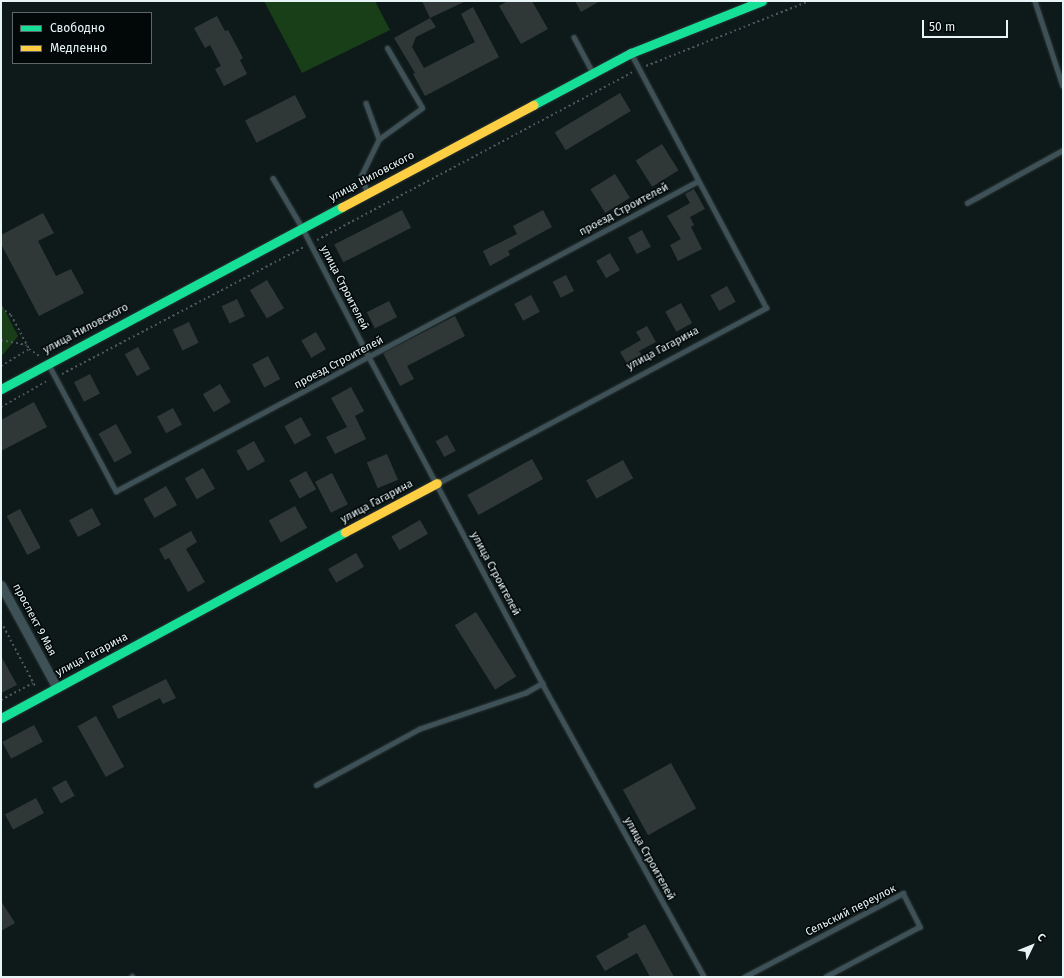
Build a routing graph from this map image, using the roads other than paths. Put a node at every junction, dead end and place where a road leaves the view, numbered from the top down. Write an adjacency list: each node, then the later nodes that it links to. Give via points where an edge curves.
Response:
1 (762, 1): 5 (street, улица Ниловского)
2 (1035, 1): 7 (lane)
3 (574, 37): 6 (lane)
4 (387, 48): 9 (lane, via 422,108)
5 (631, 53): 6 (street, улица Ниловского); 12 (lane)
6 (593, 74): 13 (street, улица Ниловского)
7 (1063, 86)
8 (366, 103): 9 (lane)
9 (379, 140): 13 (lane, via 361,176)
10 (1063, 150): 14 (lane)
11 (273, 178): 15 (lane, улица Строителей)
12 (698, 181): 16 (lane, проезд Строителей); 19 (lane, улица Гагарина, via 766,308)
13 (367, 193): 15 (street, улица Ниловского)
14 (967, 202)
15 (304, 228): 16 (lane, улица Строителей); 17 (street, улица Ниловского)
16 (369, 357): 17 (lane, проезд Строителей, via 116,491); 19 (lane, улица Строителей)
17 (48, 362): 18 (street, улица Ниловского)
18 (1, 389)
19 (437, 483): 21 (lane, улица Строителей); 22 (street, улица Гагарина)
20 (1, 585): 22 (street, проспект 9 Мая)
21 (542, 683): 24 (lane, via 525,693 419,729); 25 (lane, улица Строителей)
22 (57, 688): 23 (street, улица Гагарина)
23 (1, 718)
24 (316, 785)
25 (704, 977)
26 (744, 977): 27 (lane, Сельский переулок, via 903,893 920,927)
27 (826, 977)

